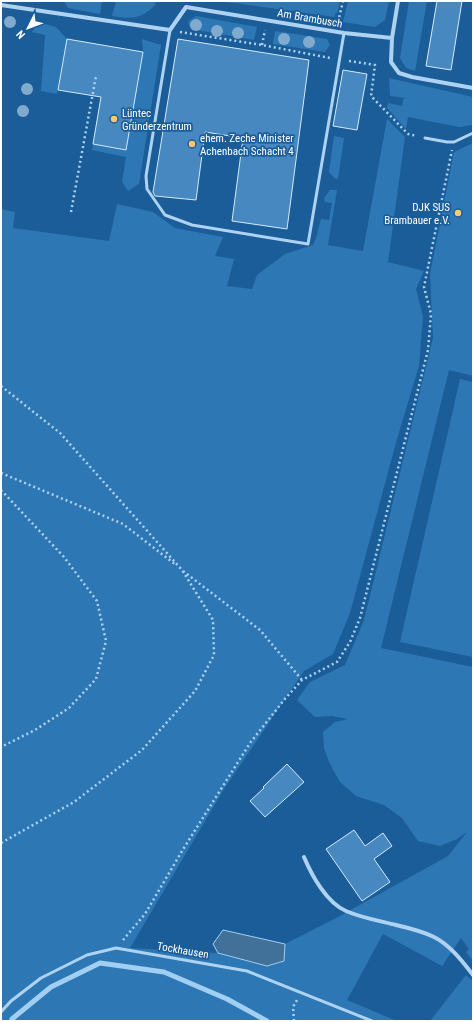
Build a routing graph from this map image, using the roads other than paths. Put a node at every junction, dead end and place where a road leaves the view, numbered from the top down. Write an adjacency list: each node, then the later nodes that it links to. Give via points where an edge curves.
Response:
1 (398, 1): 5 (street)
2 (1, 5): 3 (street)
3 (170, 30): 4 (street, Am Brambusch, via 186,7); 4 (lane, via 146,176 147,189 165,215 192,225 308,244)
4 (344, 33): 5 (street, Am Brambusch)
5 (392, 38): 6 (street, via 391,62 399,73)
6 (473, 88)
7 (473, 133): 8 (lane, via 454,142)
8 (425, 138)
9 (304, 857): 10 (street, via 313,877 328,897 345,911 417,930 435,938 456,954)
10 (473, 975)
11 (1, 1012): 12 (lane, Tockhausen, via 41,978 87,955 116,948 247,971)
12 (372, 1021)

